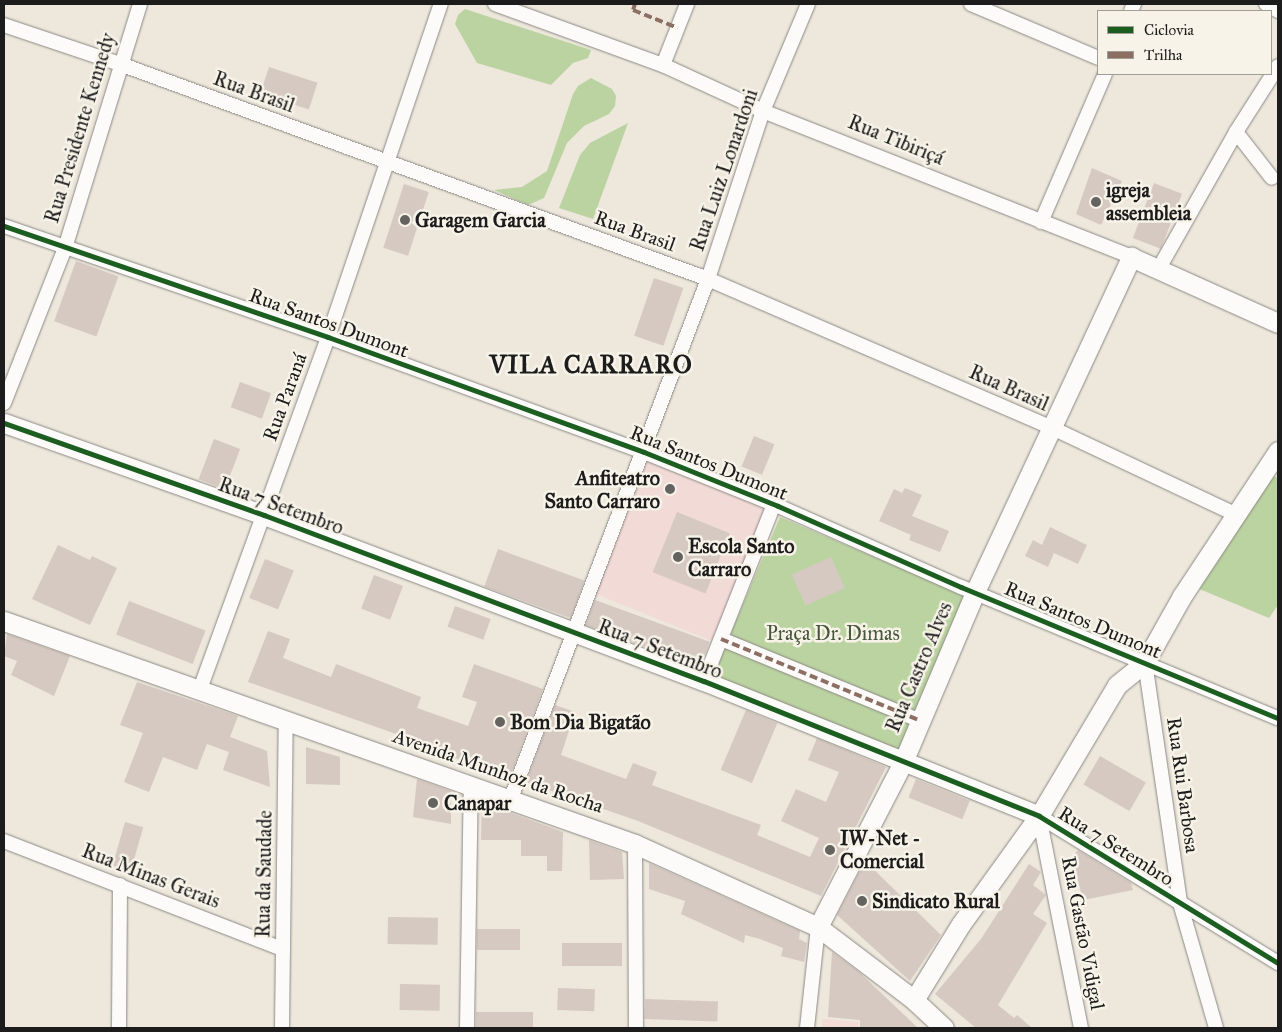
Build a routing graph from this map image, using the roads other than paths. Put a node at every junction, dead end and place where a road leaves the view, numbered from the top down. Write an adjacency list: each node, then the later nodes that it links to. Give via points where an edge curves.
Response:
1 (140, 4): 11 (street, Rua Presidente Kennedy)
2 (441, 4): 17 (street, Rua Paraná)
3 (495, 4): 12 (street, Rua Tibiriçá)
4 (688, 4): 12 (street)
5 (808, 4): 15 (street, Rua Luiz Lonardoni)
6 (971, 4): 10 (street)
7 (1266, 4): 8 (street)
8 (1278, 11)
9 (4, 25): 11 (street, Rua Brasil)
10 (1097, 58)
11 (120, 64): 17 (street, Rua Brasil); 21 (street, Rua Presidente Kennedy)
12 (663, 65): 15 (street, Rua Tibiriçá)
13 (1278, 66): 16 (street)
14 (1105, 75): 19 (street)
15 (763, 111): 19 (street, Rua Tibiriçá); 24 (street, Rua Luiz Lonardoni)
16 (1236, 132): 18 (street); 23 (street)
17 (389, 162): 24 (street, Rua Brasil); 26 (street, Rua Paraná)
18 (1272, 178)
19 (1041, 222): 22 (street, Rua Tibiriçá)
20 (4, 226): 21 (street, Rua Santos Dumont)
21 (65, 248): 26 (street, Rua Santos Dumont); 27 (street, Rua Presidente Kennedy)
22 (1131, 257): 23 (main road, Rua Tibiriçá); 29 (main road, Rua Castro Alves)
23 (1158, 270): 25 (main road, Rua Tibiriçá)
24 (708, 279): 29 (street, Rua Brasil); 31 (street, Rua Luiz Lonardoni)
25 (1278, 323)
26 (328, 337): 31 (street, Rua Santos Dumont); 35 (street, Rua Paraná)
27 (4, 403)
28 (4, 423): 35 (main road, Rua 7 Setembro)
29 (1050, 427): 34 (street, Rua Brasil); 36 (main road, Rua Castro Alves)
30 (1278, 451): 32 (main road)
31 (644, 452): 33 (street, Rua Santos Dumont); 38 (street, Rua Luiz Lonardoni)
32 (1272, 471): 34 (main road)
33 (774, 504): 36 (street, Rua Santos Dumont); 39 (street)
34 (1235, 514): 40 (main road, via 1182,596)
35 (264, 515): 38 (main road, Rua 7 Setembro); 42 (street, Rua Paraná)
36 (975, 592): 40 (street, Rua Santos Dumont); 45 (main road, Rua Castro Alves)
37 (4, 621): 42 (main road, Avenida Munhoz da Rocha)
38 (573, 632): 41 (main road, Rua 7 Setembro); 48 (street, Rua Luiz Lonardoni)
39 (721, 638): 41 (street); 45 (street)
40 (1146, 662): 43 (street, Rua Santos Dumont); 49 (main road, via 1117,685); 53 (street, Rua Rui Barbosa)
41 (704, 681): 46 (main road, Rua 7 Setembro)
42 (200, 689): 44 (main road, Avenida Munhoz da Rocha)
43 (1278, 718)
44 (286, 720): 47 (main road, Avenida Munhoz da Rocha); 55 (street, Rua da Saudade)
45 (921, 721): 46 (main road, Rua Castro Alves)
46 (904, 762): 49 (main road, Rua 7 Setembro); 54 (main road, Rua Castro Alves)
47 (471, 786): 48 (main road, Avenida Munhoz da Rocha); 60 (street)
48 (511, 798): 51 (main road, Avenida Munhoz da Rocha)
49 (1039, 816): 53 (street, Rua 7 Setembro); 57 (main road, via 961,924); 64 (street, Rua Gastão Vidigal)
50 (4, 841): 52 (street, Rua Minas Gerais)
51 (635, 844): 54 (main road, Avenida Munhoz da Rocha); 61 (street)
52 (120, 885): 55 (street, Rua Minas Gerais); 58 (street)
53 (1180, 903): 56 (street, Rua 7 Setembro); 65 (street, Rua Rui Barbosa)
54 (818, 928): 57 (main road, Avenida Munhoz da Rocha); 62 (street)
55 (283, 949): 59 (street, Rua da Saudade)
56 (1278, 963)
57 (914, 1000): 63 (main road, Avenida Munhoz da Rocha)
58 (119, 1028)
59 (282, 1028)
60 (467, 1028)
61 (636, 1028)
62 (807, 1028)
63 (944, 1028)
64 (1081, 1028)
65 (1216, 1028)

